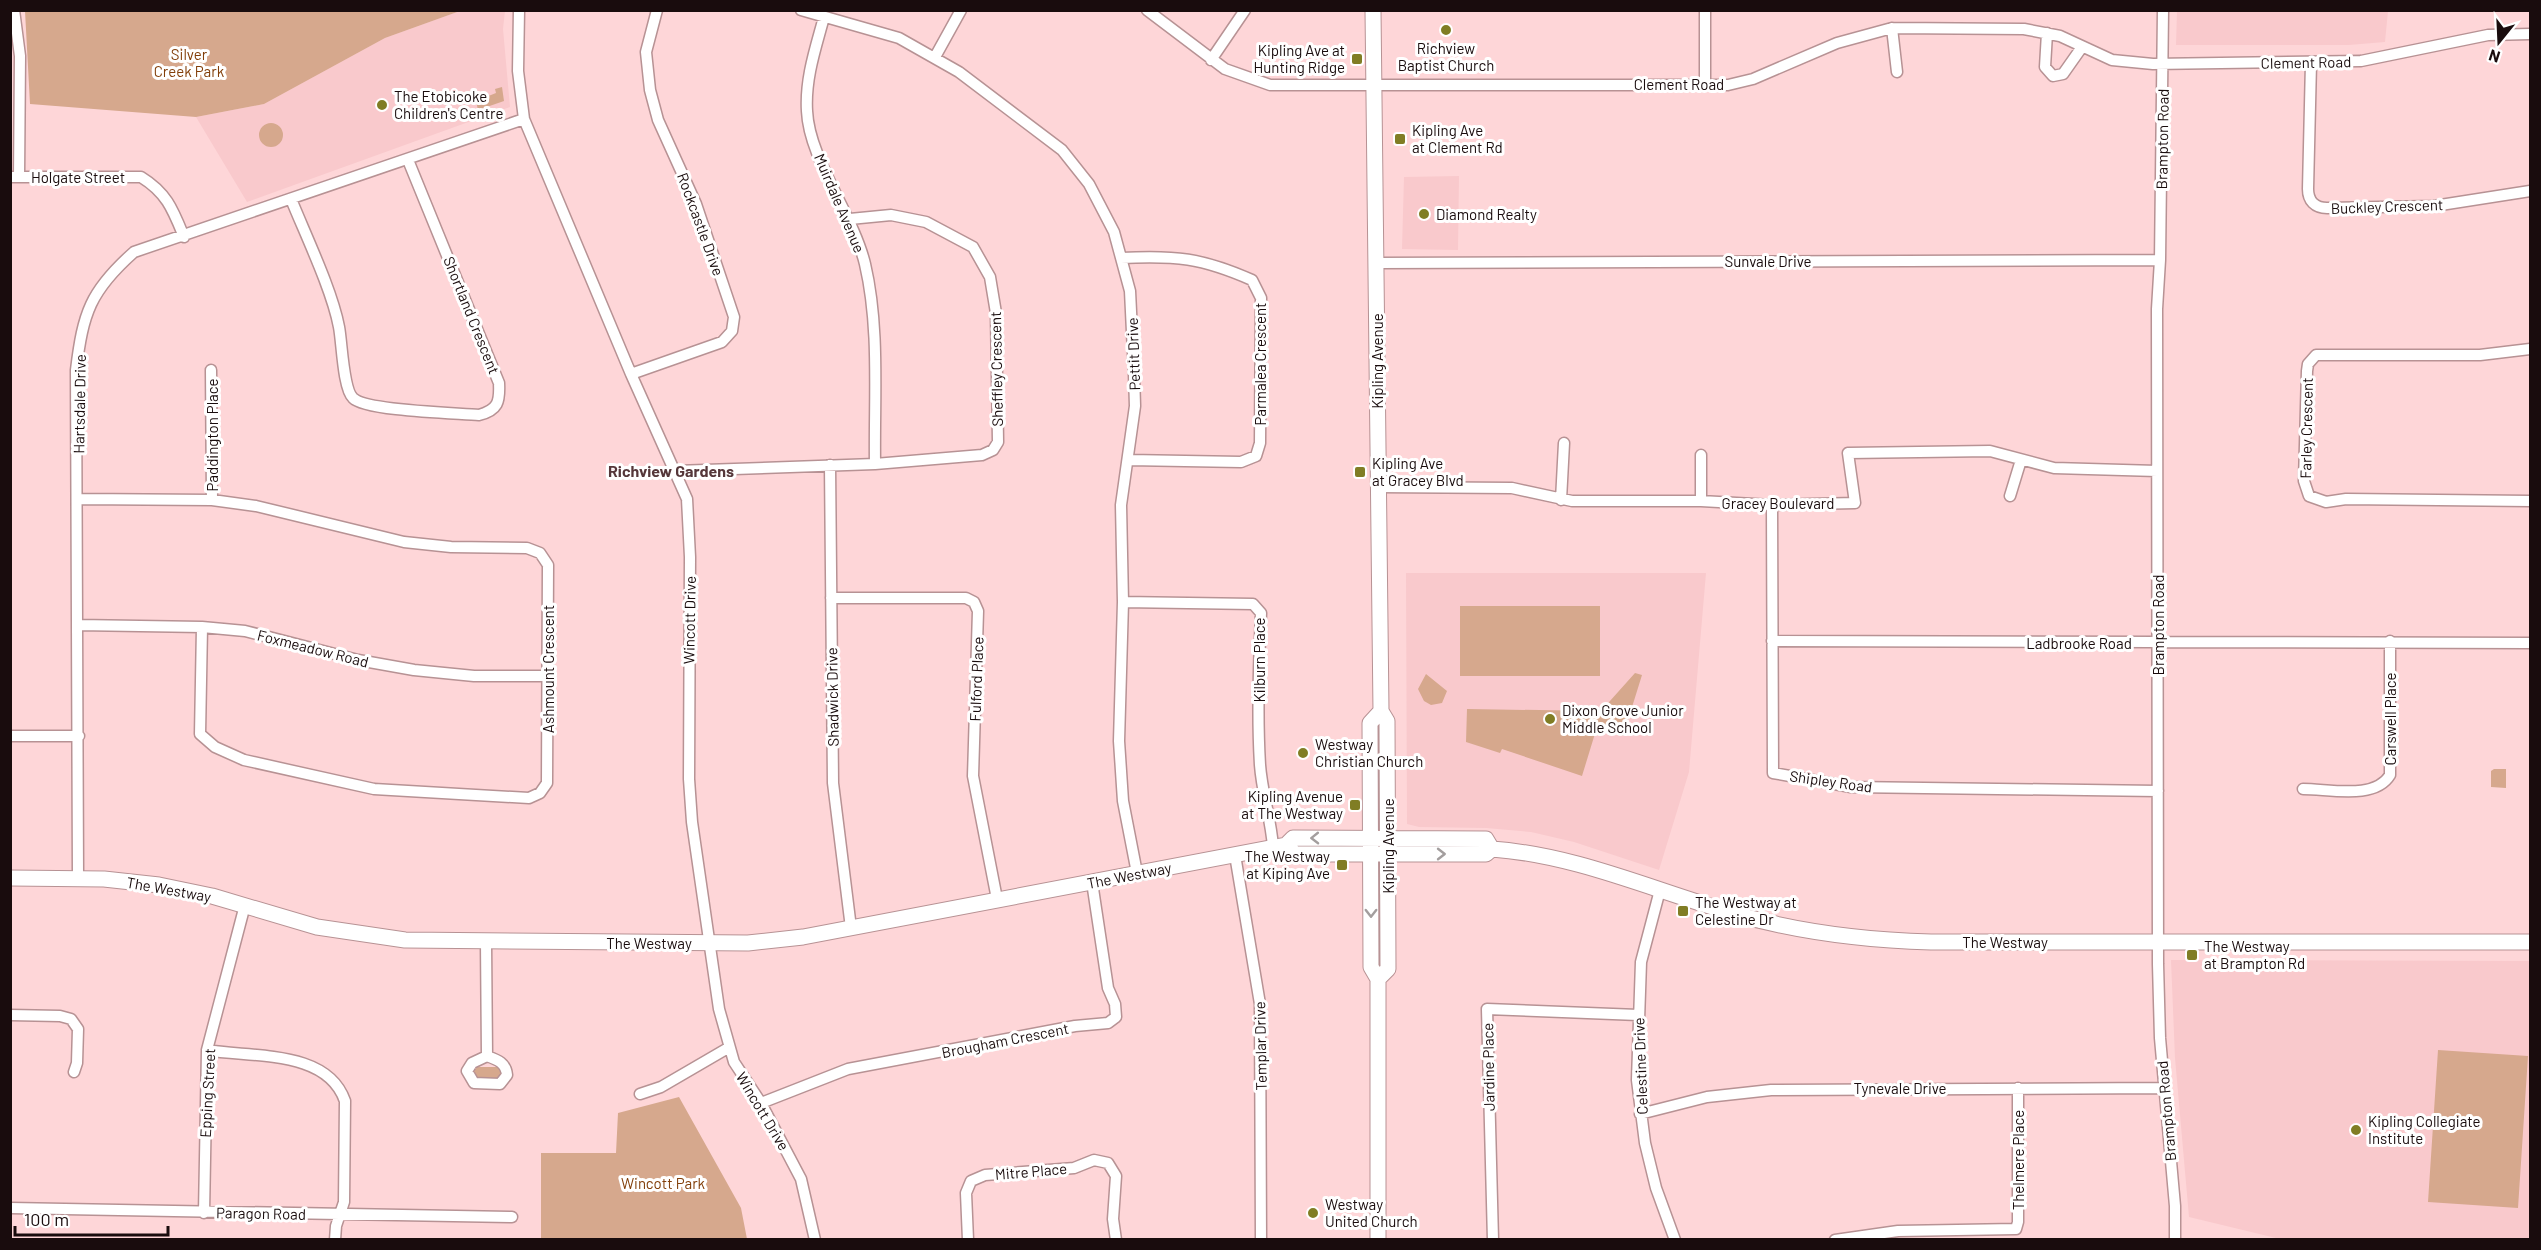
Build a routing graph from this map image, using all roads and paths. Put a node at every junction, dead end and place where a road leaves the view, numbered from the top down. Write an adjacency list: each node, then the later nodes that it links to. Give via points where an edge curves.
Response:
1 (14, 10): 25 (street, via 20,56)
2 (519, 10): 23 (street, Wincott Drive, via 518,71)
3 (657, 10): 35 (street, Rockcastle Drive, via 646,52 650,90 658,120 696,204 734,317 732,331 722,342)
4 (801, 10): 11 (street, Pettit Drive)
5 (961, 10): 16 (street)
6 (1147, 10): 17 (street, Clement Road)
7 (1245, 10): 17 (street)
8 (1373, 10): 22 (main road, Kipling Avenue)
9 (1705, 10): 21 (street)
10 (2163, 10): 19 (street, Brampton Road)
11 (824, 17): 16 (street, Pettit Drive, via 899,38); 28 (street, Muirdale Avenue, via 809,76 807,112 816,148)
12 (1892, 28): 13 (street, Clement Road, via 2024,28); 20 (street); 21 (street, Clement Road, via 1837,43 1753,79)
13 (2048, 33): 15 (street, Clement Road); 15 (street, via 2045,67 2053,76 2064,73)
14 (2530, 34): 18 (street, Clement Road, via 2488,35 2361,61)
15 (2082, 47): 19 (street, Clement Road, via 2112,60)
16 (935, 57): 30 (street, Pettit Drive, via 1062,150 1089,184 1114,232)
17 (1211, 60): 22 (street, Clement Road, via 1270,85)
18 (2312, 63): 19 (street, Clement Road); 26 (street, Buckley Crescent, via 2308,192 2316,206 2434,206)
19 (2162, 64): 31 (street, Brampton Road)
20 (1897, 72)
21 (1705, 85): 22 (street, Clement Road)
22 (1372, 86): 32 (main road, Kipling Avenue)
23 (524, 119): 24 (street, Hartsdale Drive); 35 (street, Wincott Drive)
24 (408, 159): 27 (street, Hartsdale Drive); 27 (street, Shortland Crescent, via 499,383 500,401 492,411 478,415 380,407 352,398 339,324)
25 (15, 177): 29 (street, Holgate Street, via 141,177 158,188)
26 (2530, 191)
27 (291, 199): 29 (street, Hartsdale Drive)
28 (850, 219): 40 (street, Muirdale Avenue, via 864,263 873,312); 40 (street, Sheffley Crescent, via 891,215 926,222 973,247 990,277 996,313 998,442 993,450 982,455)
29 (184, 237): 46 (street, Hartsdale Drive, via 134,252 109,274 88,306 76,370)
30 (1121, 258): 38 (street, Pettit Drive, via 1130,291 1134,373); 38 (street, Parmalea Crescent, via 1198,259 1252,280 1261,298 1260,443 1256,456 1241,462)
31 (2160, 260): 32 (street, Sunvale Drive); 43 (street, Brampton Road)
32 (1377, 263): 44 (main road, Kipling Avenue)
33 (2530, 349): 50 (street, Farley Crescent, via 2480,356 2316,355 2307,371 2304,481 2309,496 2320,502)
34 (211, 370): 47 (street, Paddington Place)
35 (631, 374): 42 (street, Wincott Drive)
36 (1564, 443): 48 (street)
37 (1701, 455): 49 (street)
38 (1129, 460): 53 (street, Pettit Drive, via 1121,505)
39 (2021, 460): 43 (street, Gracey Boulevard, via 2054,468); 45 (street); 51 (street, Gracey Boulevard, via 1990,451 1848,453 1855,503)
40 (875, 464): 41 (street, Sheffley Crescent)
41 (830, 465): 42 (street, Sheffley Crescent); 52 (street, Shadwick Drive)
42 (675, 471): 84 (street, Wincott Drive, via 685,488 690,515 689,779)
43 (2157, 471): 59 (street, Brampton Road)
44 (1378, 487): 48 (street, Gracey Boulevard, via 1512,488); 61 (main road, Kipling Avenue)
45 (2010, 496)
46 (79, 500): 47 (street, Ashmount Crescent); 54 (street, Hartsdale Drive)
47 (212, 500): 60 (street, Ashmount Crescent, via 256,506 404,542 527,548 540,553 548,565)
48 (1561, 500): 49 (street, Gracey Boulevard)
49 (1701, 501): 51 (street, Gracey Boulevard)
50 (2530, 501)
51 (1772, 505): 56 (street, Shipley Road)
52 (831, 598): 78 (street, Fulford Place, via 966,598 974,602 978,610 973,776); 80 (street, Shadwick Drive, via 833,783)
53 (1123, 602): 68 (street, Kilburn Place, via 1253,604 1261,613 1260,767); 73 (street, Pettit Drive, via 1119,741 1123,801)
54 (78, 625): 55 (street, Foxmeadow Road); 63 (street, Hartsdale Drive)
55 (202, 627): 60 (street, Foxmeadow Road, via 245,631 414,670 474,676); 60 (street, Ashmount Crescent, via 200,734 215,747 244,760 374,789 481,797 529,798 540,793 547,783 549,768)
56 (1772, 641): 59 (street, Ladbrooke Road); 65 (street, Shipley Road, via 1773,773 1851,787)
57 (2390, 641): 58 (street, Ladbrooke Road); 59 (street, Ladbrooke Road); 64 (street, Carswell Place, via 2390,775 2384,785 2371,790)
58 (2530, 643)
59 (2158, 644): 65 (street, Brampton Road)
60 (548, 676)
61 (1381, 711): 66 (main road, Kipling Avenue, via 1370,723); 67 (main road, Kipling Avenue, via 1388,721)
62 (10, 736): 63 (street)
63 (79, 736): 75 (street, Hartsdale Drive)
64 (2303, 789)
65 (2158, 791): 82 (street, Brampton Road)
66 (1370, 837): 67 (main road, The Westway); 68 (main road, The Westway, one-way to 68, via 1293,838); 71 (main road, Kipling Avenue)
67 (1388, 837): 69 (main road, The Westway, via 1486,839); 72 (main road, Kipling Avenue)
68 (1279, 846): 70 (main road, The Westway); 71 (main road, The Westway, via 1295,854)
69 (1492, 849): 72 (main road, The Westway, one-way to 69, via 1486,854); 77 (main road, The Westway, via 1558,857)
70 (1235, 855): 73 (main road, The Westway); 105 (street, Templar Drive, via 1260,1004)
71 (1370, 855): 72 (main road, The Westway); 85 (main road, Kipling Avenue, one-way to 85, via 1371,967)
72 (1388, 855): 85 (main road, Kipling Avenue, via 1388,969)
73 (1137, 873): 76 (main road, The Westway)
74 (10, 878): 75 (main road, The Westway)
75 (78, 878): 79 (main road, The Westway, via 177,888)
76 (1092, 882): 78 (main road, The Westway); 95 (street, Brougham Crescent, via 1108,988 1115,1004 1116,1017 1108,1023 848,1069)
77 (1660, 890): 82 (main road, The Westway, via 1770,923 1854,938); 87 (street, Celestine Drive, via 1641,962)
78 (997, 899): 80 (main road, The Westway)
79 (245, 905): 81 (main road, The Westway, via 300,923 360,935); 89 (street, Epping Street)
80 (851, 928): 84 (main road, The Westway, via 777,940)
81 (486, 942): 84 (main road, The Westway); 90 (street)
82 (2158, 942): 83 (main road, The Westway); 93 (street, Brampton Road)
83 (2530, 942)
84 (710, 943): 88 (street, Wincott Drive)
85 (1378, 979): 106 (main road, Kipling Avenue)
86 (10, 1015): 91 (street, via 71,1018 78,1029)
87 (1638, 1015): 96 (street, Celestine Drive); 107 (street, Jardine Place, via 1487,1010)
88 (728, 1048): 94 (street, via 661,1088); 95 (street, Wincott Drive)
89 (207, 1050): 98 (street, Epping Street); 99 (street, via 285,1060 320,1069 336,1082 345,1101 344,1202)
90 (488, 1056)
91 (74, 1072)
92 (2018, 1088): 93 (street, Tynevale Drive); 96 (street, Tynevale Drive, via 1798,1088 1739,1092); 109 (street, Thelmere Place, via 2016,1229 1899,1231)
93 (2163, 1088): 110 (street, Brampton Road)
94 (640, 1094)
95 (762, 1103): 102 (street, Wincott Drive, via 801,1179)
96 (1640, 1114): 108 (street, Celestine Drive, via 1656,1188)
97 (10, 1208): 98 (street, Paragon Road)
98 (204, 1213): 99 (street, Paragon Road)
99 (340, 1214): 100 (street, Paragon Road); 101 (street)
100 (512, 1217)
101 (335, 1239)
102 (815, 1239)
103 (968, 1239): 104 (street, Mitre Place, via 966,1193 971,1180 985,1175 1074,1168 1094,1160 1108,1163 1116,1176)
104 (1116, 1239)
105 (1261, 1239)
106 (1378, 1239)
107 (1493, 1239)
108 (1675, 1239)
109 (1834, 1239)
110 (2175, 1239)

